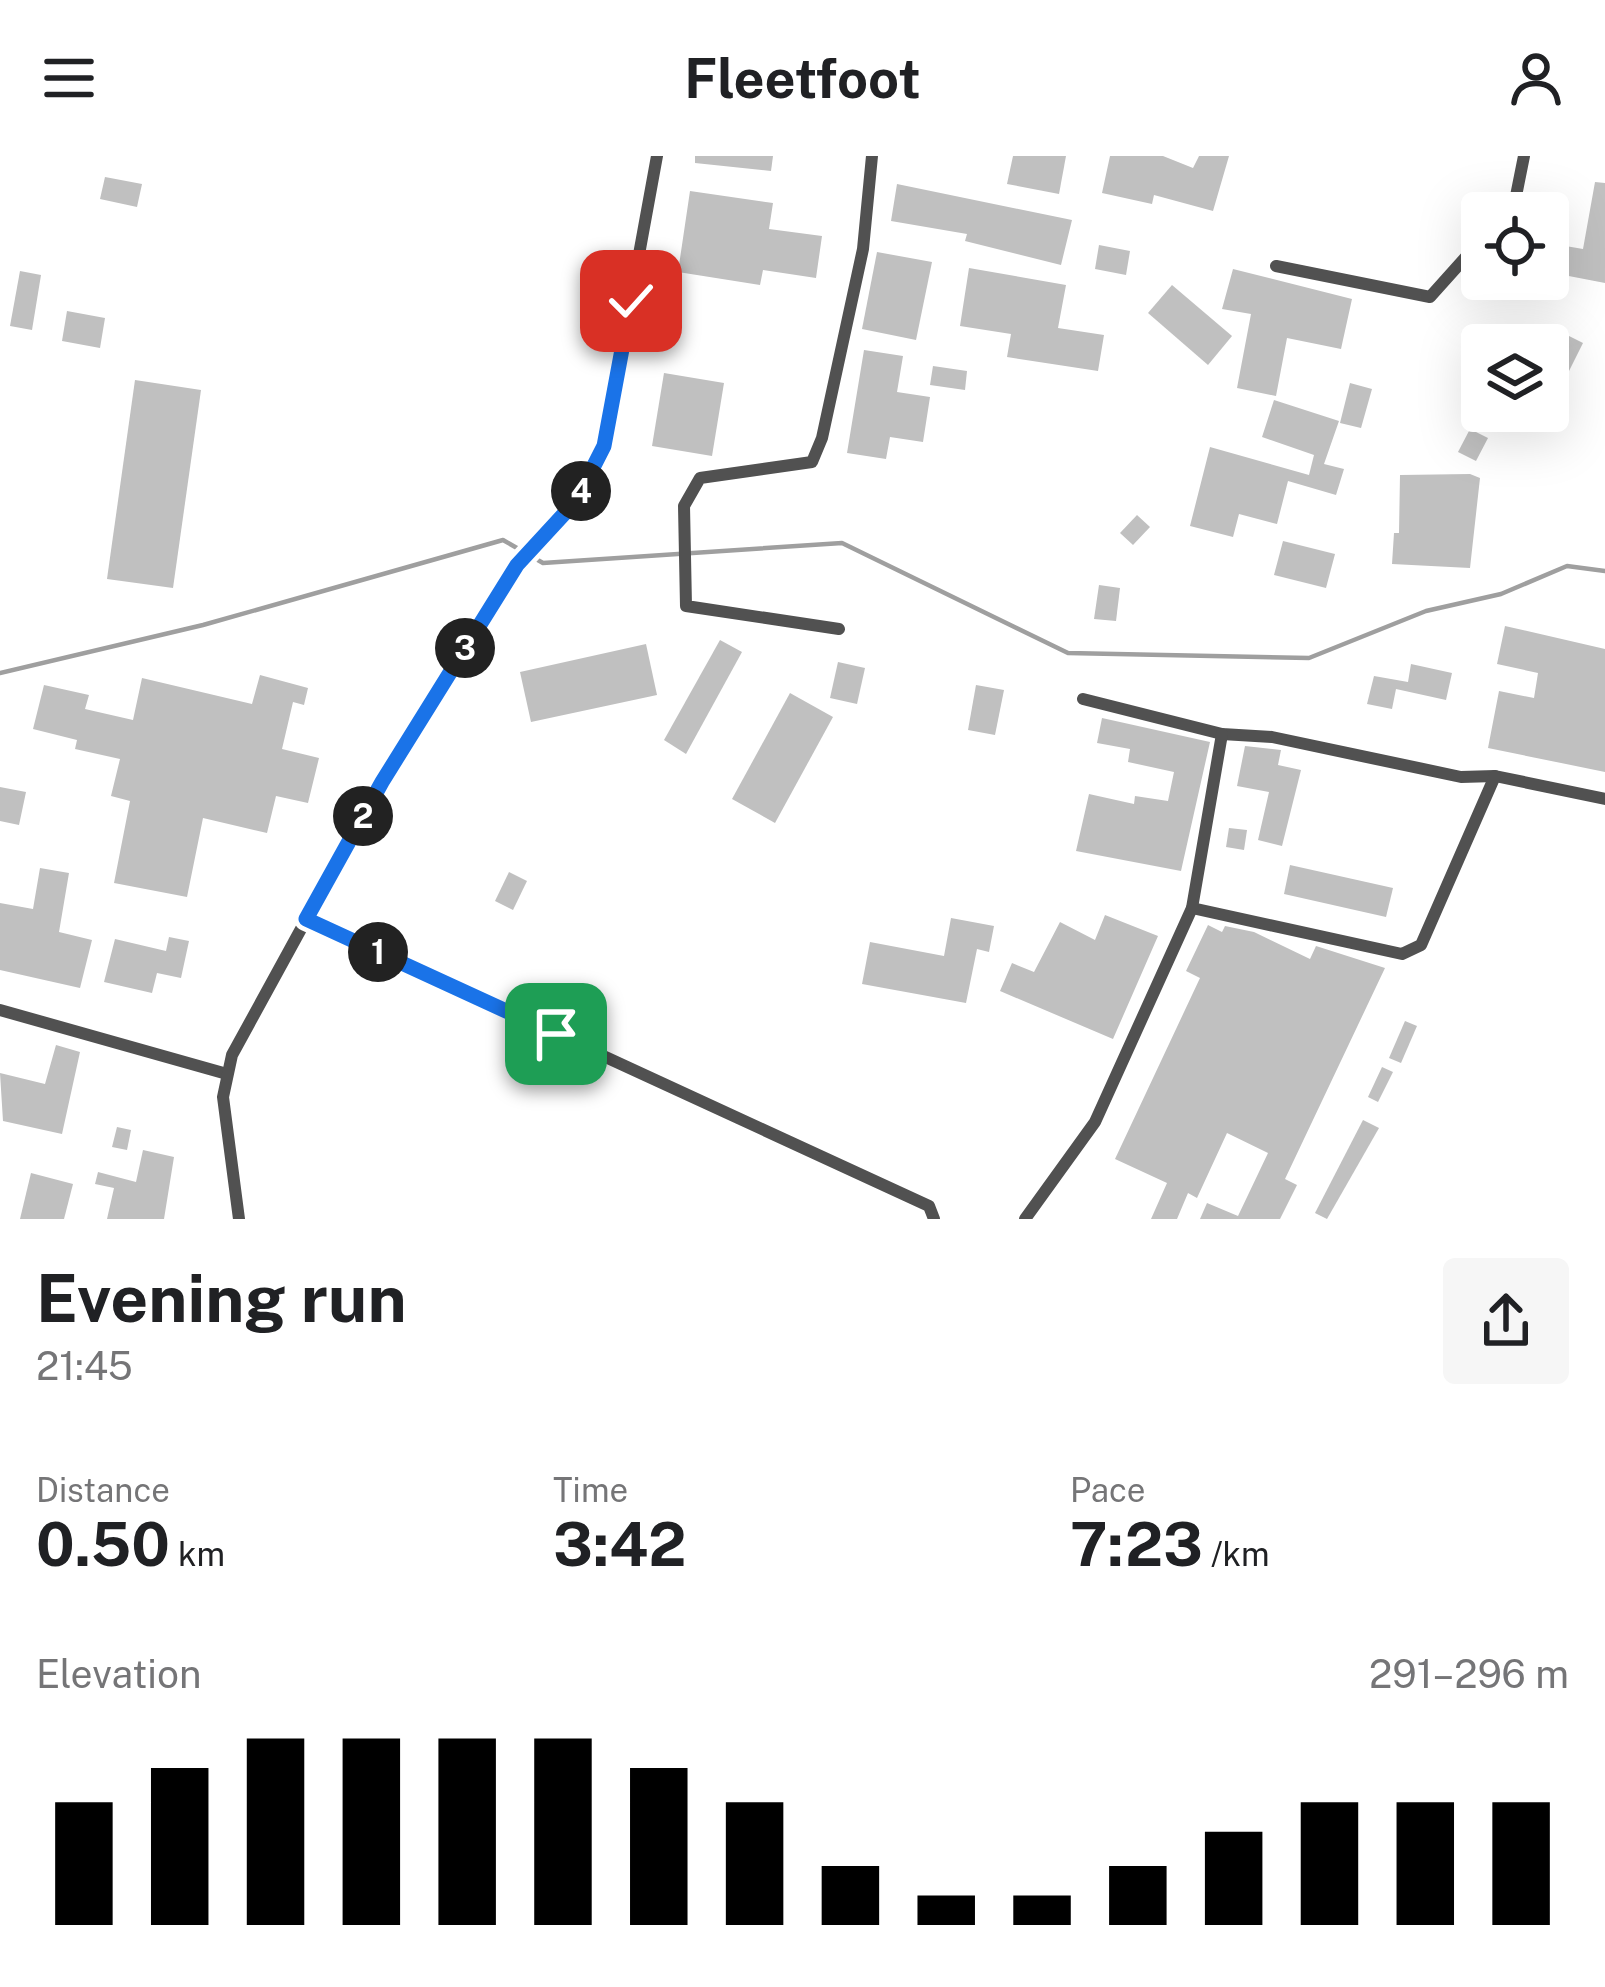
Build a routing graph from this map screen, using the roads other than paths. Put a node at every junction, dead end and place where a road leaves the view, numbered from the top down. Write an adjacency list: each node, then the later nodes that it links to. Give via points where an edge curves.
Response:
1 (657, 156): 13 (street, via 604,446 576,501 517,565)
2 (872, 156): 7 (street, via 863,249 812,462 700,478 684,506 686,606)
3 (1520, 157): 4 (street)
4 (1516, 192)
5 (1461, 262): 6 (street, via 1430,297)
6 (1276, 266)
7 (839, 628)
8 (1083, 699): 9 (street)
9 (1222, 734): 10 (street); 12 (street)
10 (1495, 776): 11 (street); 12 (street, via 1421,945 1402,954)
11 (1605, 799)
12 (1192, 908): 18 (street, via 1096,1122)
13 (306, 919): 15 (street); 17 (street, via 929,1206)
14 (0, 1010): 15 (street)
15 (227, 1075): 16 (street)
16 (239, 1219)
17 (934, 1219)
18 (1025, 1219)

